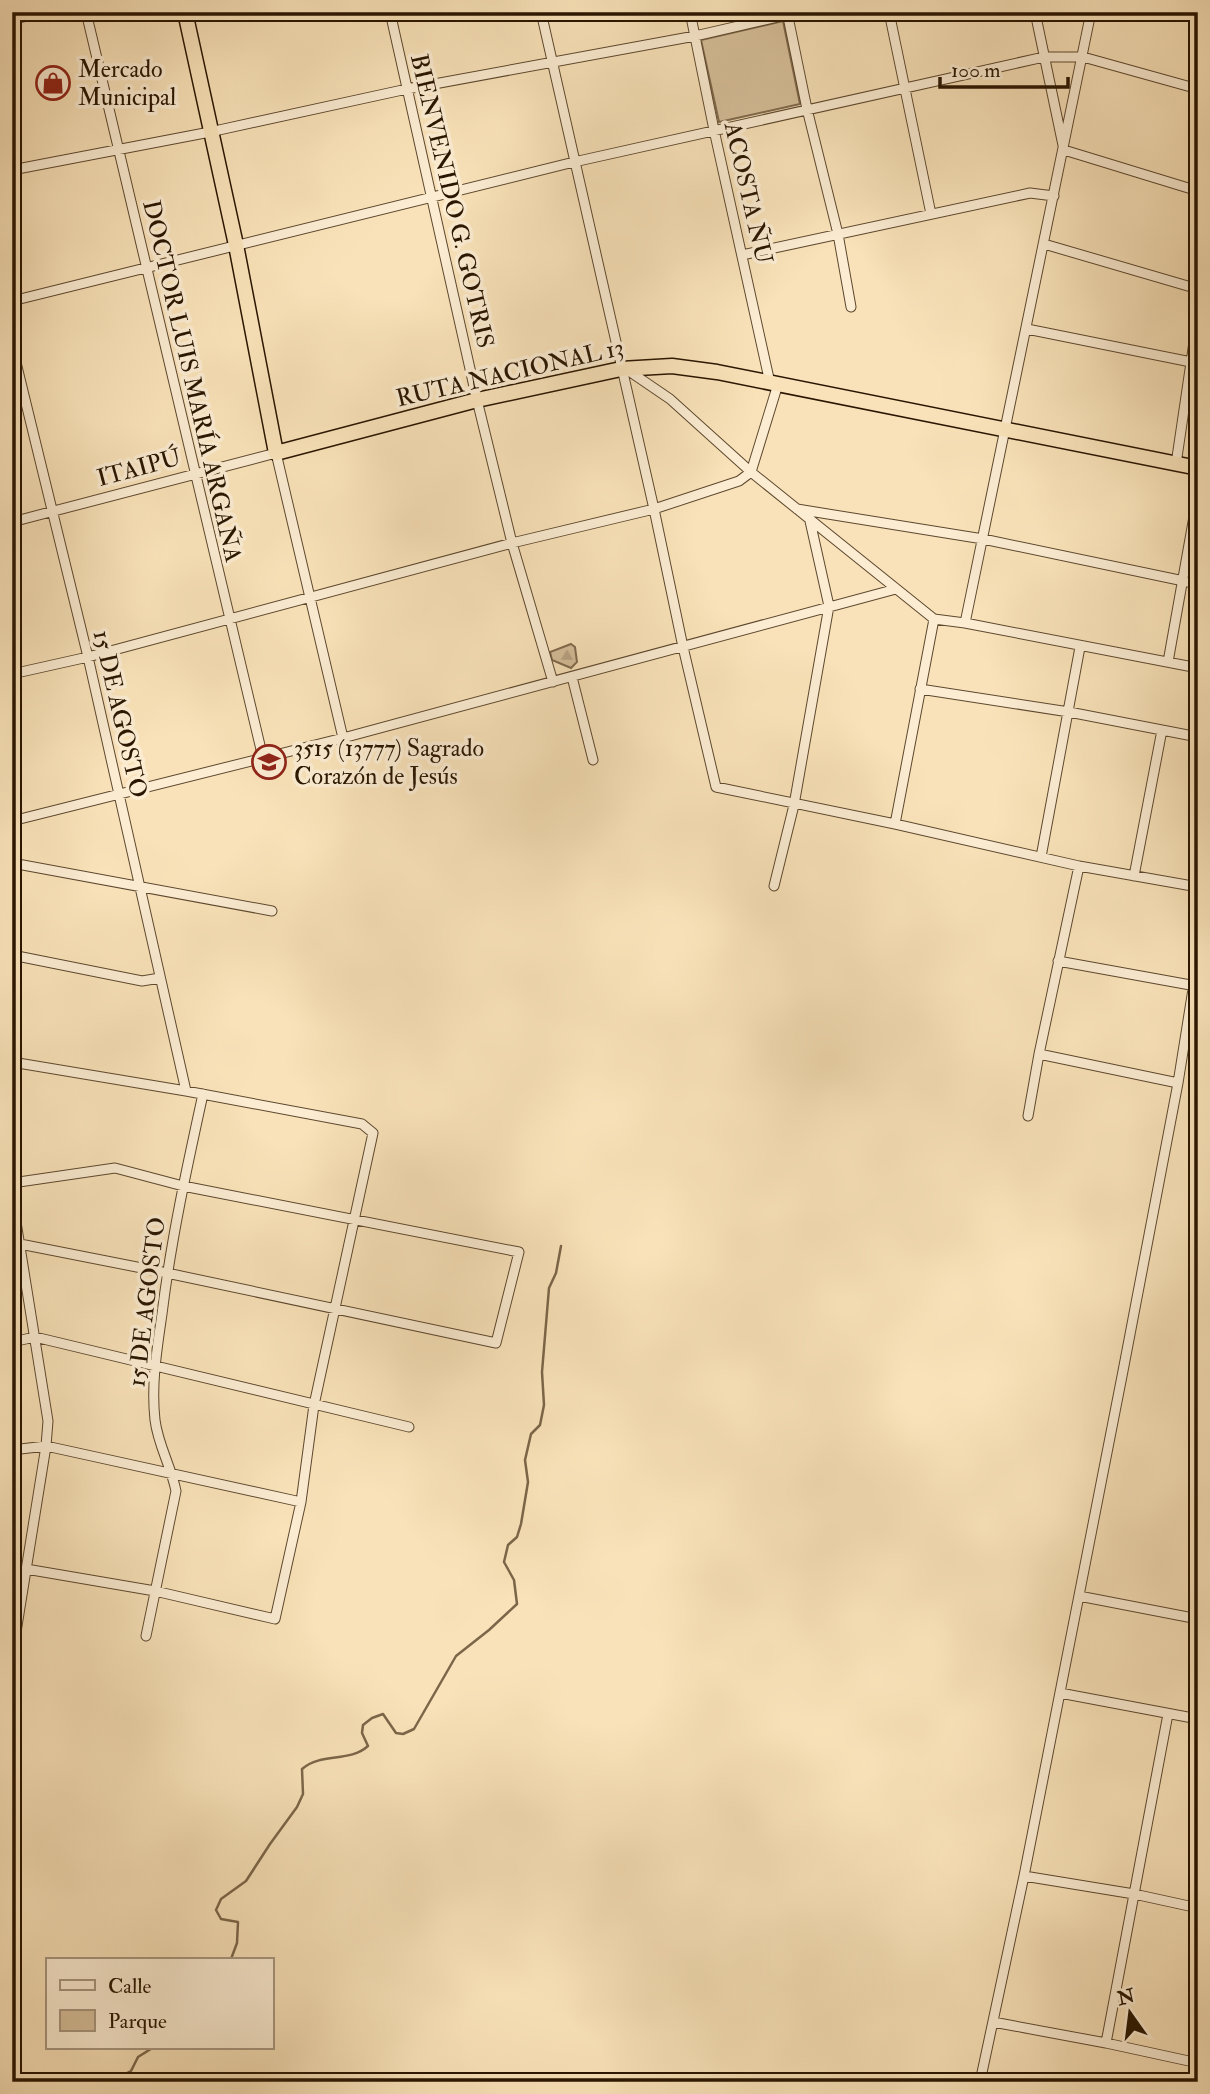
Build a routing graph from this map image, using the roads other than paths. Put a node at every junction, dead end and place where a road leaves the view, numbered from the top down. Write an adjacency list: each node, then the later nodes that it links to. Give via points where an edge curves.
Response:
1 (48, 12): 12 (street)
2 (86, 12): 23 (street, DOCTOR LUIS MARÍA ARGAÑA)
3 (185, 12): 22 (highway)
4 (390, 12): 18 (street, BIENVENIDO G. GOTRIS)
5 (541, 12): 16 (street)
6 (690, 12): 13 (street, ACOSTA ÑU)
7 (799, 12): 11 (street)
8 (889, 12): 17 (street)
9 (1035, 12): 14 (street)
10 (1091, 12): 15 (street)
11 (787, 13): 13 (street); 20 (street)
12 (12, 19)
13 (695, 36): 16 (street); 21 (street, ACOSTA ÑU)
14 (1044, 57): 15 (street); 17 (street); 24 (street)
15 (1083, 57): 19 (street); 24 (street)
16 (552, 63): 18 (street); 25 (street)
17 (905, 88): 20 (street); 30 (street)
18 (407, 89): 22 (street); 29 (street, BIENVENIDO G. GOTRIS)
19 (1198, 89)
20 (807, 109): 21 (street); 31 (street)
21 (713, 130): 25 (street); 34 (street, ACOSTA ÑU)
22 (210, 132): 23 (street); 33 (highway)
23 (117, 150): 26 (street); 35 (street, DOCTOR LUIS MARÍA ARGAÑA)
24 (1064, 150): 27 (street); 28 (street)
25 (574, 162): 29 (street); 43 (street)
26 (12, 170)
27 (1198, 191)
28 (1054, 196): 30 (street, via 1030,193); 32 (street)
29 (433, 197): 33 (street); 45 (street, BIENVENIDO G. GOTRIS)
30 (931, 214): 31 (street)
31 (838, 234): 34 (street); 38 (street)
32 (1044, 244): 36 (street); 40 (street)
33 (236, 245): 35 (street); 47 (highway)
34 (742, 255): 44 (street, ACOSTA ÑU)
35 (147, 268): 37 (street); 51 (street, DOCTOR LUIS MARÍA ARGAÑA)
36 (1198, 289)
37 (12, 300)
38 (850, 307)
39 (1198, 317): 42 (street)
40 (1027, 329): 42 (street); 46 (street)
41 (12, 346): 55 (street, 15 DE AGOSTO)
42 (1191, 362): 48 (street)
43 (623, 368): 44 (highway, RUTA NACIONAL 13, via 672,366); 45 (highway, RUTA NACIONAL 13); 50 (street, via 670,399); 53 (street)
44 (774, 383): 46 (highway, RUTA NACIONAL 13); 50 (street, ACOSTA ÑU)
45 (477, 400): 47 (highway, RUTA NACIONAL 13); 59 (street, BIENVENIDO G. GOTRIS)
46 (1006, 429): 48 (highway, RUTA NACIONAL 13); 58 (street)
47 (276, 453): 51 (street, ITAIPÚ); 63 (street)
48 (1176, 464): 49 (highway, RUTA NACIONAL 13)
49 (1198, 468)
50 (751, 472): 53 (street, via 739,481); 54 (street)
51 (194, 473): 55 (street, ITAIPÚ); 66 (street, DOCTOR LUIS MARÍA ARGAÑA)
52 (1198, 494): 60 (street)
53 (654, 509): 59 (street); 68 (street)
54 (796, 509): 56 (street); 58 (street)
55 (52, 512): 57 (street, ITAIPÚ); 70 (street, 15 DE AGOSTO)
56 (810, 520): 62 (street); 64 (street)
57 (12, 522)
58 (983, 539): 60 (street); 67 (street)
59 (512, 543): 63 (street); 75 (street, BIENVENIDO G. GOTRIS)
60 (1183, 581): 61 (street); 71 (street)
61 (1198, 584)
62 (896, 589): 64 (street); 65 (street)
63 (311, 597): 66 (street); 80 (street)
64 (829, 606): 68 (street); 84 (street)
65 (934, 619): 67 (street); 76 (street)
66 (229, 620): 70 (street); 81 (street, DOCTOR LUIS MARÍA ARGAÑA)
67 (965, 623): 69 (street)
68 (682, 647): 74 (street); 84 (street, via 716,787)
69 (1080, 647): 71 (street); 77 (street)
70 (88, 657): 73 (street); 83 (street, 15 DE AGOSTO)
71 (1168, 662): 72 (street)
72 (1198, 667)
73 (12, 674)
74 (572, 677): 75 (street); 82 (street)
75 (553, 682): 80 (street)
76 (920, 689): 77 (street); 86 (street)
77 (1069, 712): 78 (street); 87 (street)
78 (1162, 730): 79 (street); 90 (street)
79 (1198, 737)
80 (343, 738): 81 (street)
81 (262, 758): 83 (street)
82 (593, 760)
83 (118, 795): 85 (street); 91 (street, 15 DE AGOSTO)
84 (794, 805): 86 (street); 92 (street)
85 (12, 821)
86 (894, 824): 87 (street)
87 (1041, 858): 89 (street)
88 (12, 863): 91 (street)
89 (1079, 866): 90 (street); 97 (street)
90 (1133, 876): 93 (street)
91 (139, 886): 94 (street); 98 (street, 15 DE AGOSTO)
92 (774, 887)
93 (1198, 887)
94 (272, 911)
95 (12, 955): 98 (street, via 142,981)
96 (1198, 958): 99 (street)
97 (1058, 961): 99 (street); 100 (street)
98 (160, 978): 103 (street, 15 DE AGOSTO)
99 (1195, 986): 102 (street)
100 (1039, 1054): 102 (street); 105 (street)
101 (12, 1062): 103 (street)
102 (1178, 1083): 124 (street)
103 (186, 1091): 104 (street)
104 (203, 1094): 107 (street, 15 DE AGOSTO); 109 (street, via 362,1124 373,1133)
105 (1028, 1116)
106 (12, 1183): 107 (street, via 115,1168)
107 (183, 1185): 109 (street); 111 (street, 15 DE AGOSTO)
108 (12, 1197): 110 (street)
109 (354, 1220): 112 (street); 112 (street, via 519,1252 496,1343)
110 (20, 1244): 111 (street); 113 (street)
111 (167, 1273): 112 (street); 115 (street, 15 DE AGOSTO)
112 (335, 1308): 116 (street)
113 (35, 1337): 114 (street); 115 (street); 118 (street, via 48,1421)
114 (12, 1342)
115 (155, 1365): 116 (street); 120 (street, 15 DE AGOSTO, via 155,1424)
116 (314, 1405): 117 (street); 121 (street)
117 (409, 1427)
118 (46, 1446): 119 (street); 120 (street); 122 (street)
119 (12, 1450)
120 (173, 1473): 121 (street); 123 (street, 15 DE AGOSTO, via 176,1491)
121 (301, 1502): 123 (street, via 275,1619)
122 (26, 1569): 123 (street); 127 (street)
123 (155, 1591): 126 (street, 15 DE AGOSTO)
124 (1079, 1596): 125 (street); 128 (street)
125 (1198, 1619)
126 (146, 1636)
127 (13, 1650)
128 (1060, 1693): 129 (street); 131 (street)
129 (1168, 1714): 130 (street); 132 (street)
130 (1198, 1719)
131 (1024, 1876): 132 (street); 134 (street)
132 (1135, 1894): 133 (street); 135 (street)
133 (1198, 1908)
134 (993, 2022): 135 (street); 138 (street)
135 (1106, 2043): 137 (street)
136 (1198, 2052): 137 (street)
137 (1197, 2063): 139 (street)
138 (980, 2082)
139 (1192, 2082)

